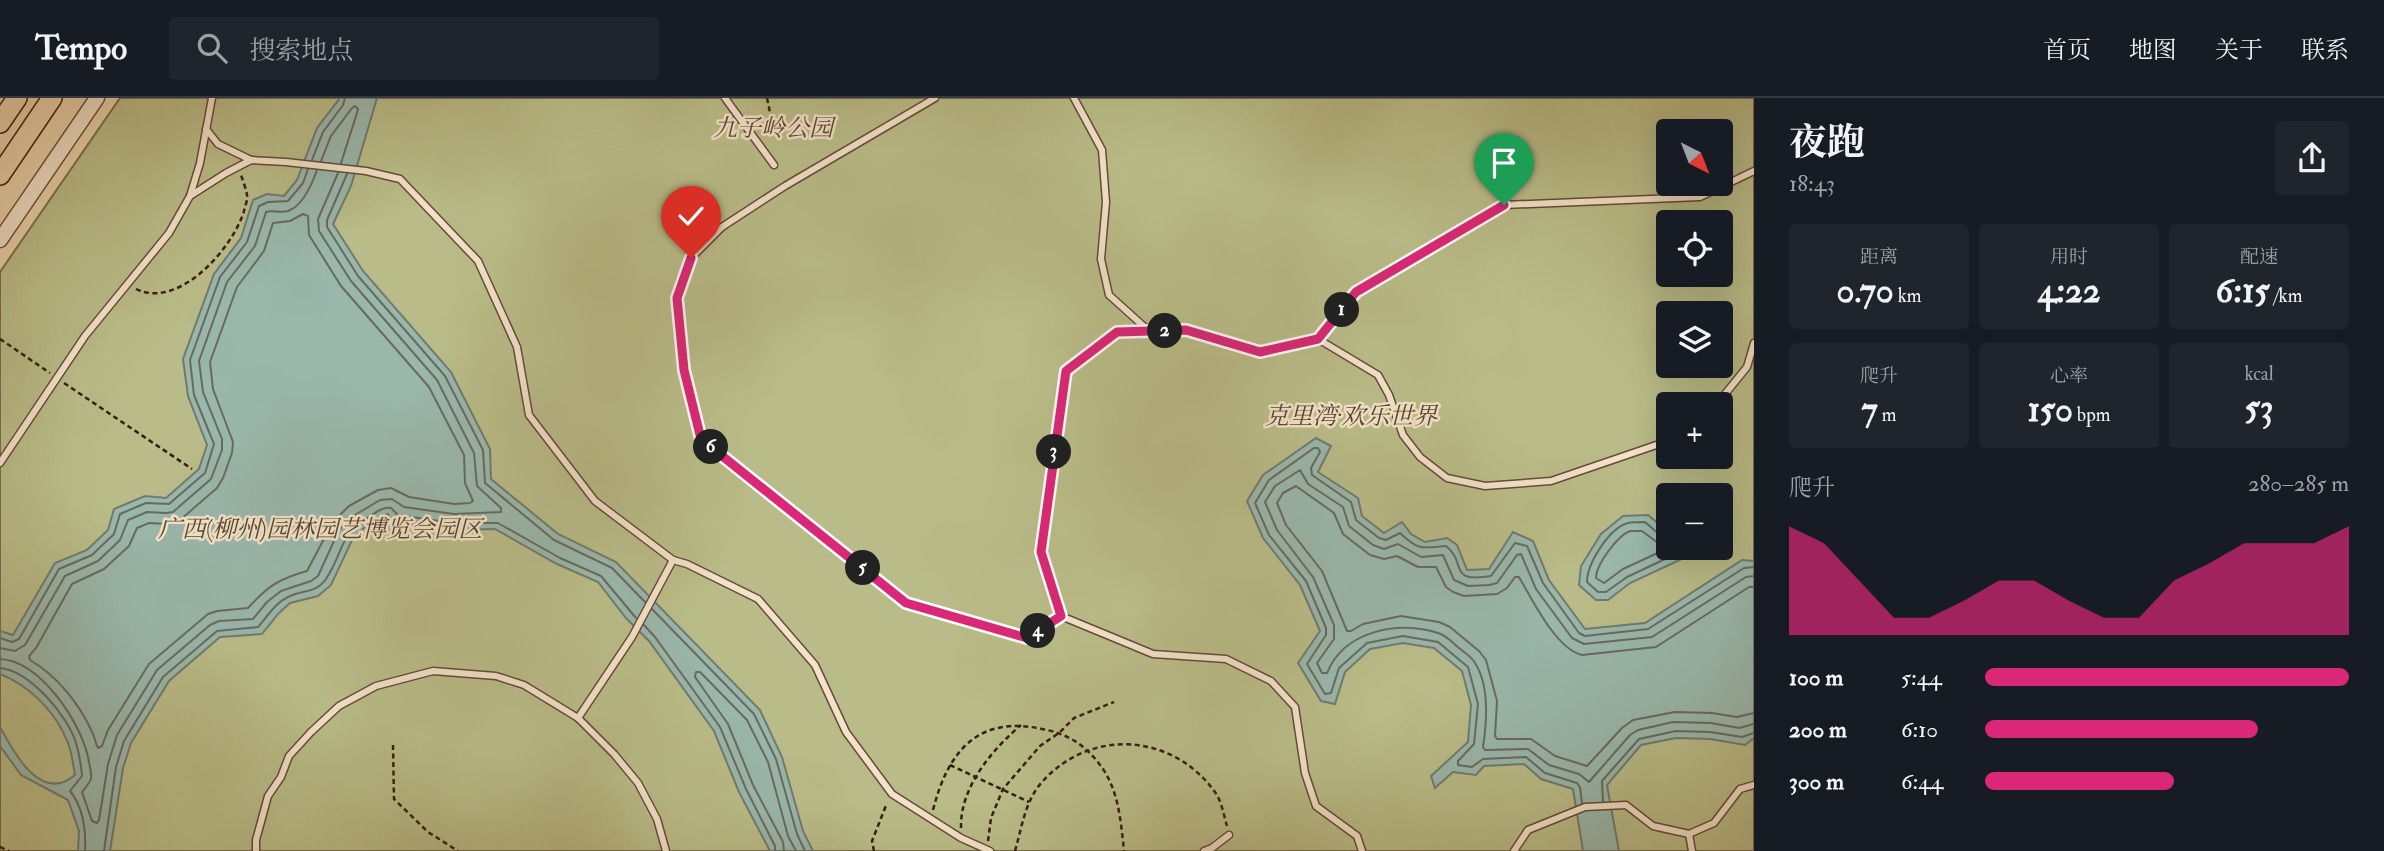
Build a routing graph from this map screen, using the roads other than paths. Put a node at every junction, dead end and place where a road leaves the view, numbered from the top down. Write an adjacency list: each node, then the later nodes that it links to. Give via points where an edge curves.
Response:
1 (17, 98): 8 (highway)
2 (52, 98): 13 (highway)
3 (97, 98): 15 (street)
4 (212, 98): 9 (lane)
5 (725, 98): 11 (lane)
6 (935, 98): 23 (lane, via 775,192 722,227 691,258 677,298 692,405 701,439 906,603 1027,638)
7 (1074, 98): 16 (lane, via 1102,150 1106,202 1101,259 1109,295)
8 (0, 123)
9 (206, 129): 10 (lane, via 218,144); 14 (lane)
10 (251, 160): 14 (lane); 22 (lane, via 366,171 400,179 478,261 517,347 529,415 595,501)
11 (774, 165)
12 (1754, 171): 17 (lane, via 1700,197 1504,205 1356,292)
13 (0, 175)
14 (190, 196): 21 (lane, via 169,233 85,336)
15 (0, 240)
16 (1149, 331): 17 (lane, via 1186,330 1260,352); 23 (lane, via 1117,332 1066,371 1041,552)
17 (1318, 339): 20 (lane, via 1378,375 1403,435 1420,457 1447,478 1485,486 1551,481)
18 (1754, 343): 19 (lane, via 1746,367)
19 (1726, 392)
20 (1656, 445)
21 (0, 463)
22 (673, 560): 24 (lane, via 632,637); 30 (lane, via 758,599 815,664 846,732 892,794)
23 (1061, 616): 32 (lane, via 1153,654 1226,659 1271,681 1296,707 1305,773 1316,806 1357,836)
24 (578, 718): 28 (lane, via 524,685 496,676 433,671 376,686 339,706 289,756 268,796); 29 (lane, via 638,783 657,819)
25 (1754, 785): 26 (lane, via 1740,789 1714,823)
26 (1689, 834): 33 (lane, via 1653,826 1626,805 1585,807 1528,830); 34 (lane)
27 (1229, 835): 31 (lane)
28 (256, 851)
29 (666, 851)
30 (990, 851)
31 (1204, 851)
32 (1362, 851)
33 (1514, 851)
34 (1692, 851)

